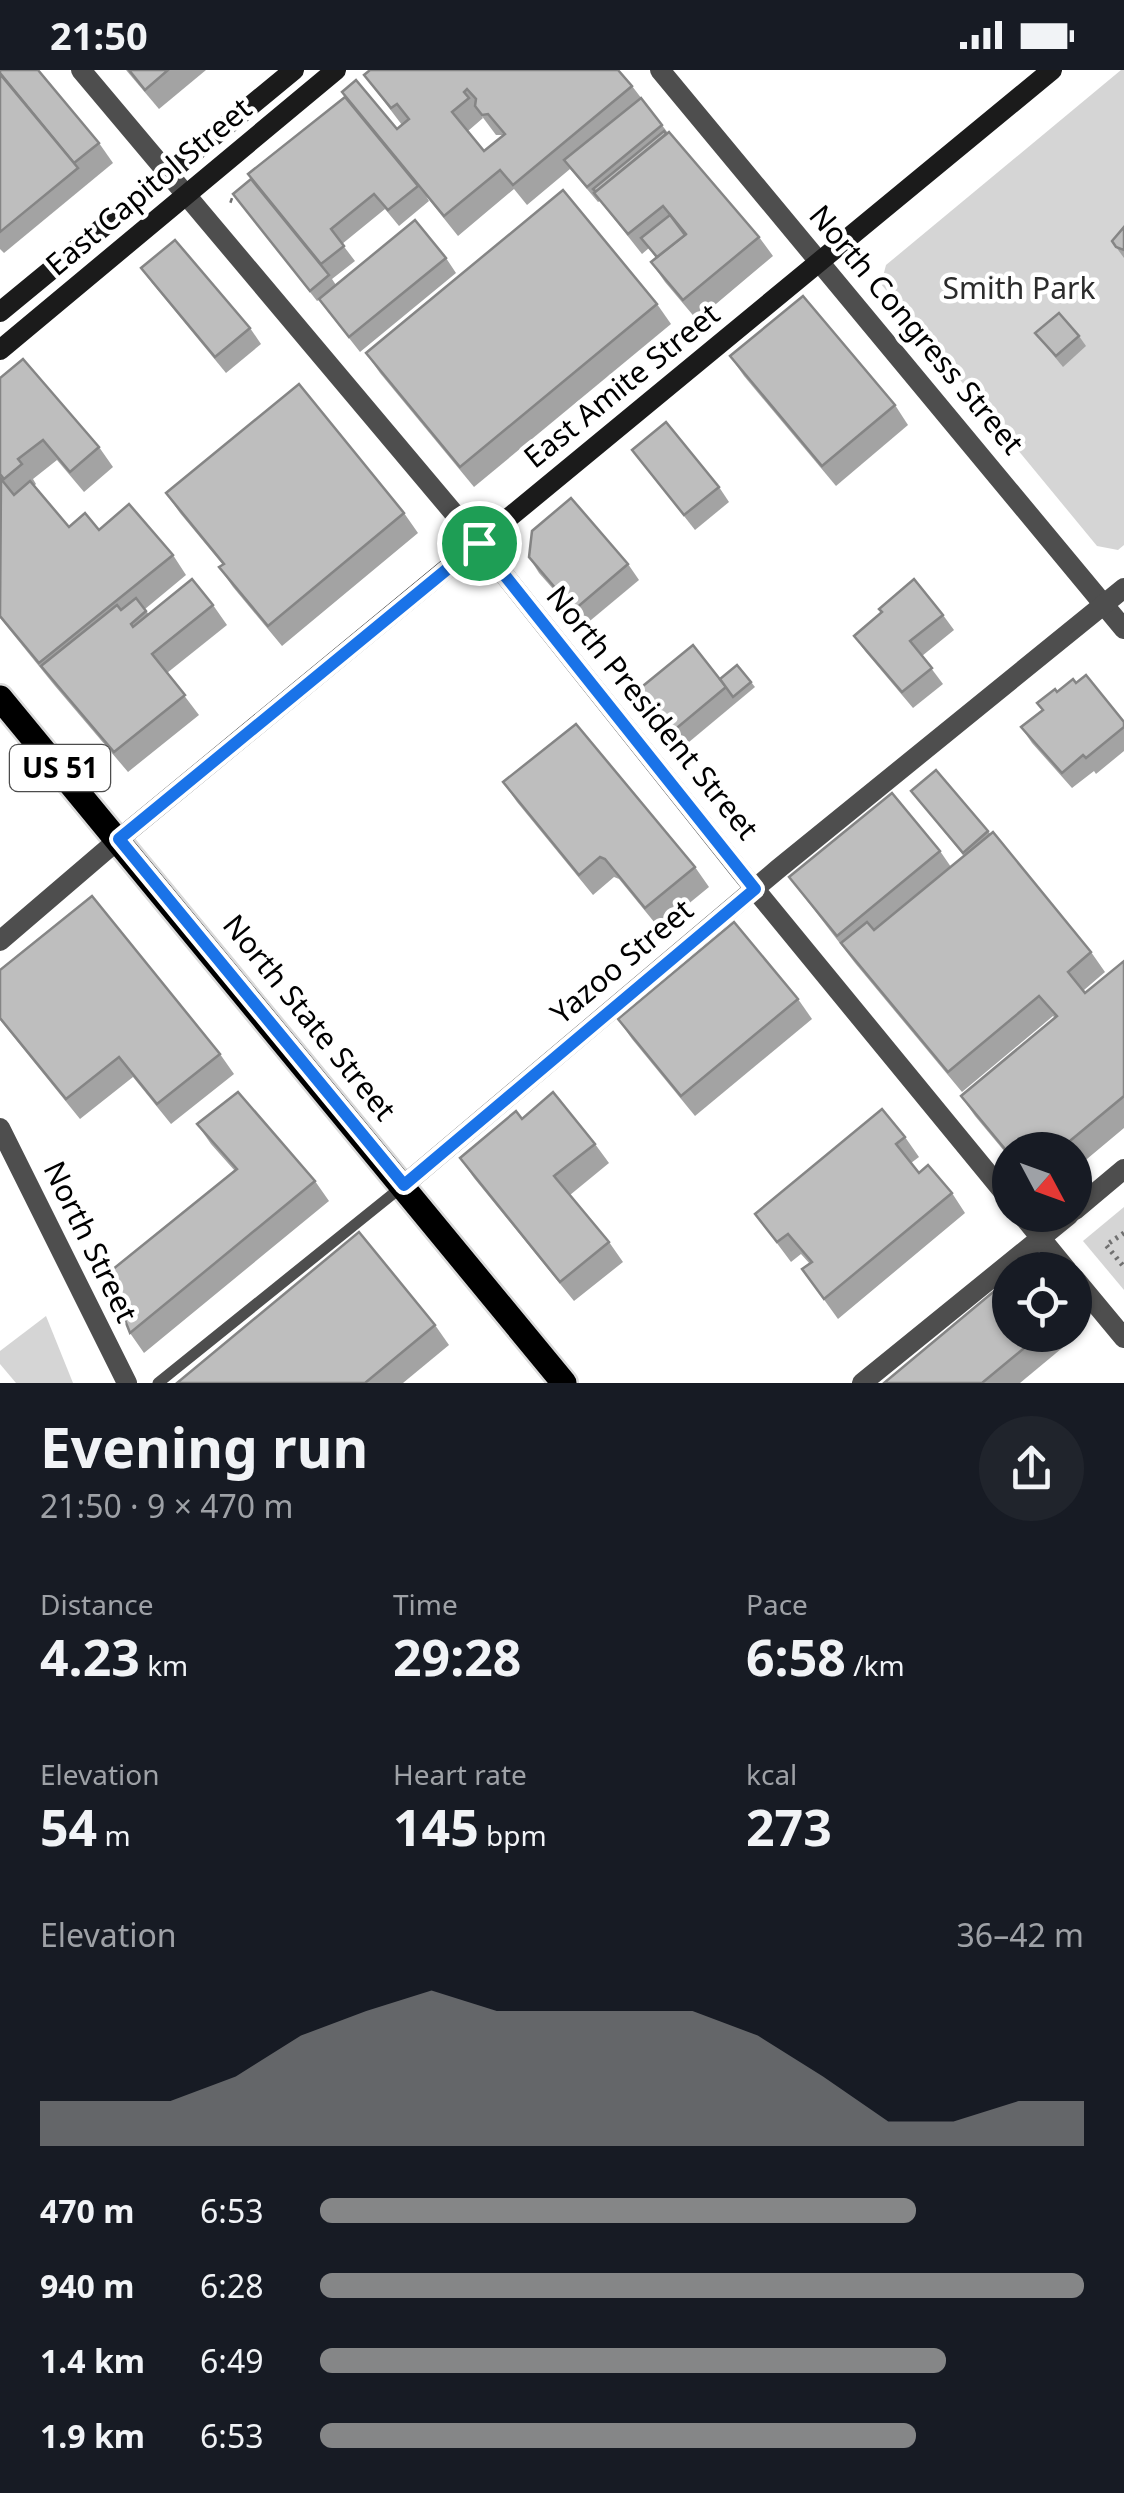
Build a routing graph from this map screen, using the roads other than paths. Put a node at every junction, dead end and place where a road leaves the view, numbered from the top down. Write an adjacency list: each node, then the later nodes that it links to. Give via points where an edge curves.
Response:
1 (81, 70): 6 (street, North President Street)
2 (294, 70): 6 (main road, East Capitol Street)
3 (336, 70): 7 (main road, East Capitol Street)
4 (660, 70): 8 (street, North Congress Street)
5 (1052, 70): 8 (main road, East Amite Street)
6 (168, 174): 7 (street, North President Street); 9 (main road, East Capitol Street)
7 (185, 196): 10 (main road, East Capitol Street); 11 (street, North President Street)
8 (822, 262): 11 (main road, East Amite Street); 13 (street, North Congress Street)
9 (0, 312)
10 (0, 350)
11 (479, 543): 16 (main road, East Amite Street); 17 (street, North President Street)
12 (1124, 588): 13 (street, Yazoo Street)
13 (1104, 605): 14 (street, North Congress Street); 17 (street, Yazoo Street)
14 (1124, 629)
15 (0, 698): 16 (main road, North State Street / US 51)
16 (119, 839): 18 (street, East Amite Street); 22 (main road, North State Street / US 51)
17 (755, 889): 21 (street, North President Street); 22 (street, Yazoo Street)
18 (0, 941)
19 (0, 1128): 30 (street, North Street)
20 (1124, 1170): 23 (street)
21 (992, 1178)
22 (404, 1185): 31 (lane, Yazoo Street); 32 (main road, North State Street / US 51)
23 (1092, 1196)
24 (1036, 1232): 26 (street)
25 (1048, 1232): 26 (street)
26 (1041, 1238): 27 (street); 33 (street)
27 (1052, 1252)
28 (1092, 1299): 29 (street)
29 (1124, 1338)
30 (127, 1383)
31 (158, 1383)
32 (564, 1383)
33 (862, 1383)

